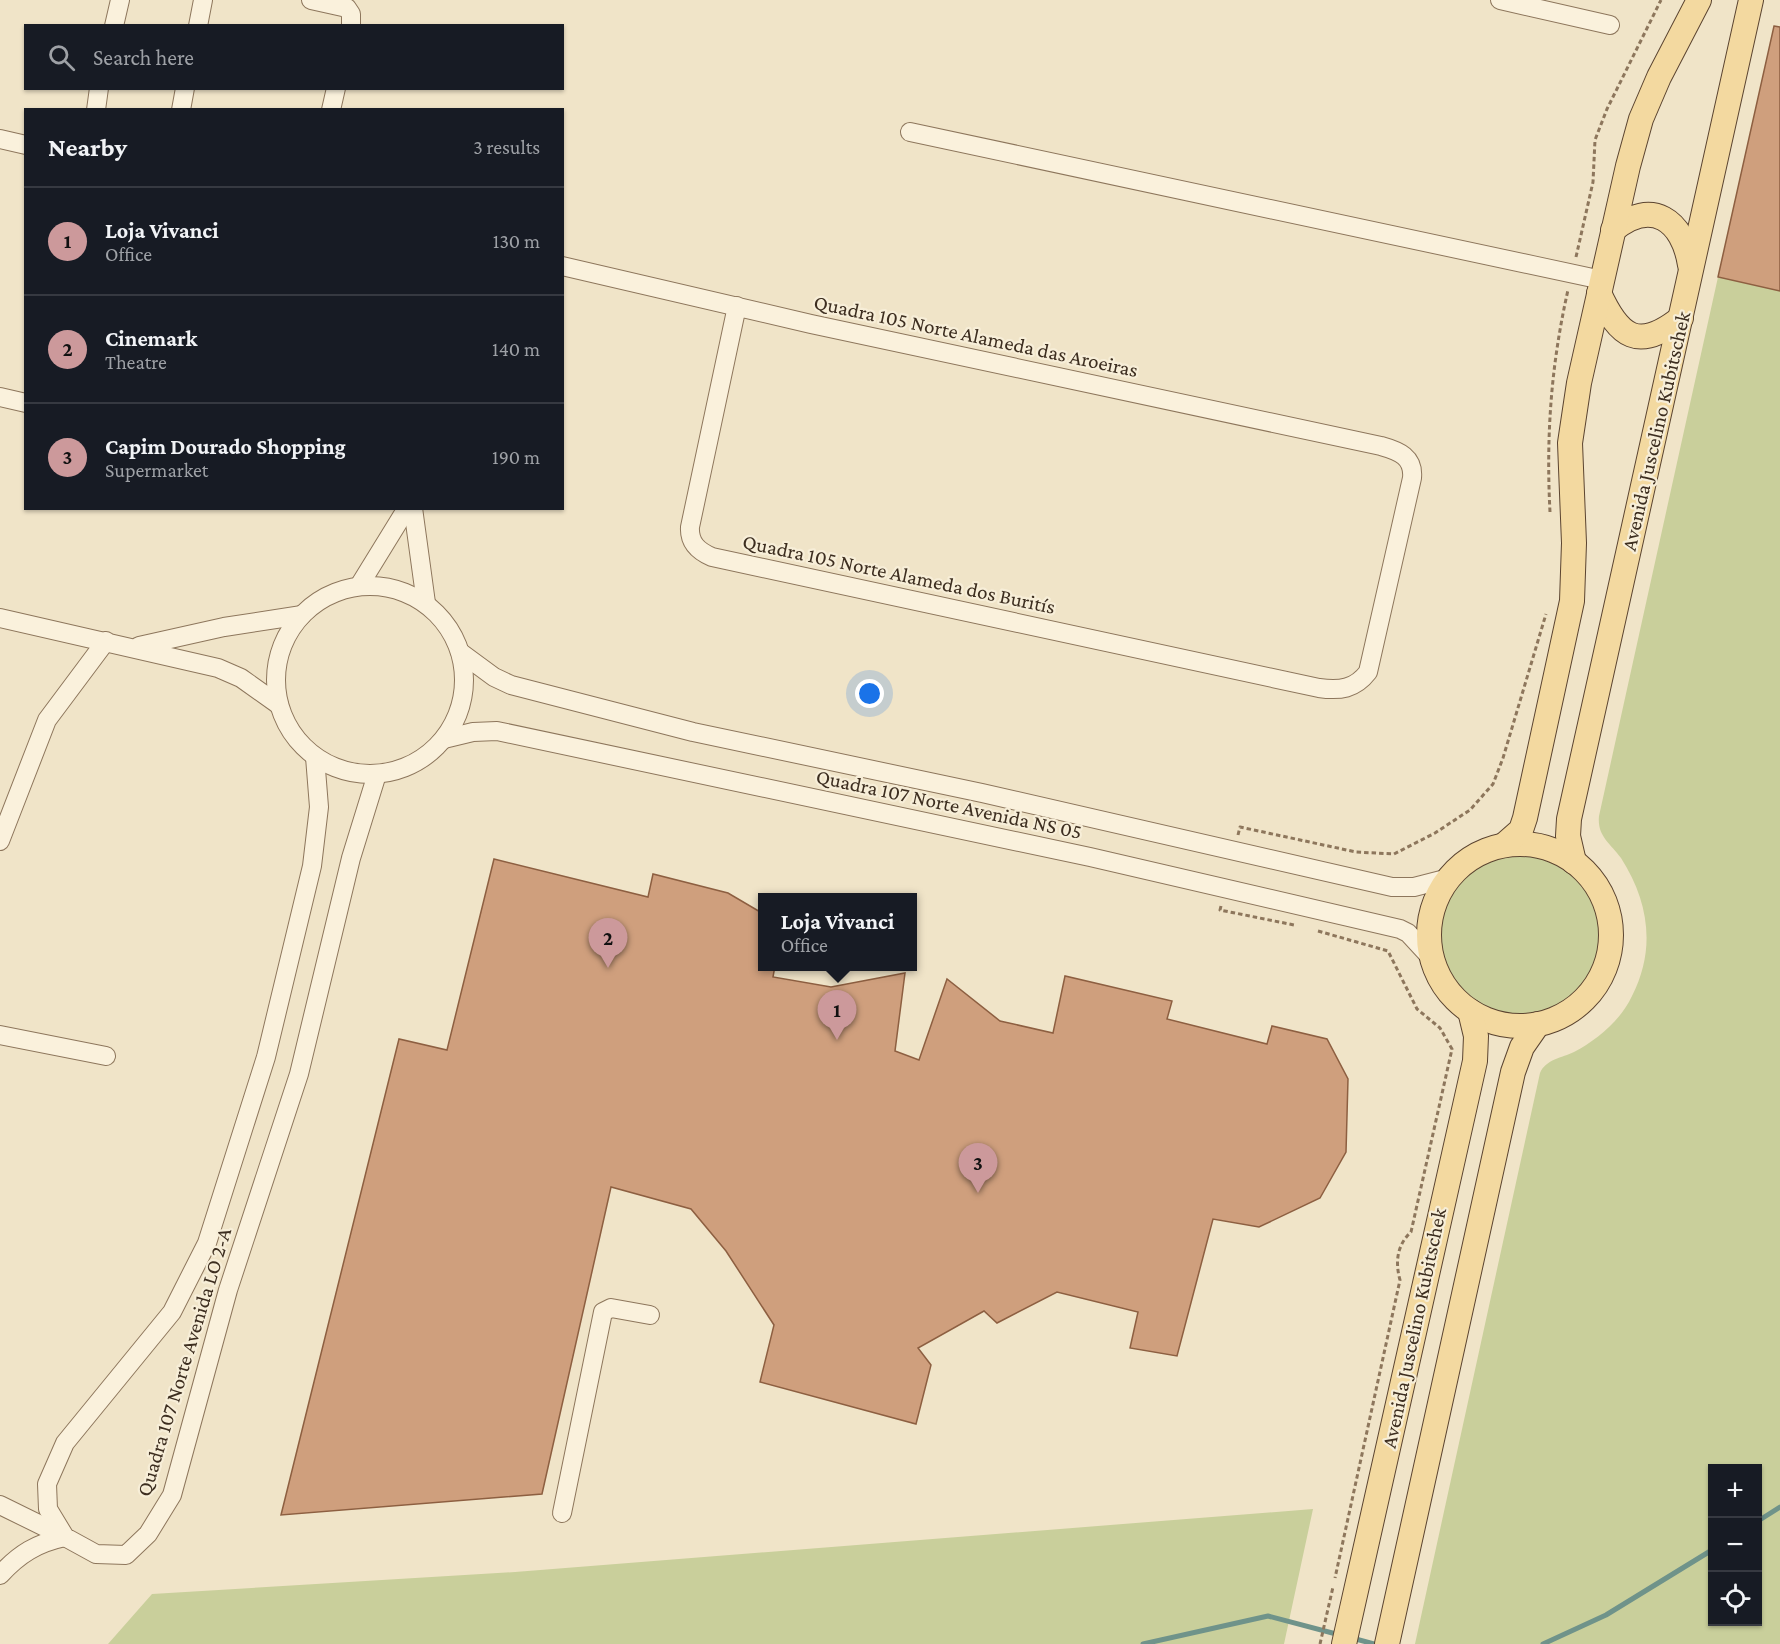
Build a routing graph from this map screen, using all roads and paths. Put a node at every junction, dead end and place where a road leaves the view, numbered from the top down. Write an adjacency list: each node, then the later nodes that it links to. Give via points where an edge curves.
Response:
1 (120, 0): 8 (street)
2 (203, 0): 9 (street)
3 (311, 0): 10 (street, via 347,8)
4 (1661, 0): 24 (path, via 1595,140 1593,182)
5 (1699, 0): 21 (main road, via 1644,110)
6 (1751, 0): 23 (main road, Avenida Juscelino Kubitschek)
7 (1510, 1): 11 (street)
8 (114, 24)
9 (198, 24)
10 (351, 24)
11 (1610, 26)
12 (99, 90): 15 (street)
13 (185, 90): 16 (street)
14 (336, 90): 17 (street)
15 (96, 108)
16 (181, 108)
17 (331, 108)
18 (910, 132): 24 (street)
19 (0, 139): 20 (street)
20 (24, 145)
21 (1613, 230): 23 (main road, via 1643,214 1668,221 1683,237); 25 (main road)
22 (564, 266): 26 (street, Quadra 105 Norte Alameda das Aroeiras)
23 (1691, 270): 27 (main road, Avenida Juscelino Kubitschek)
24 (1572, 273): 25 (street); 32 (path, via 1550,393)
25 (1600, 286): 27 (main road, via 1613,322 1630,335 1654,336); 47 (main road, via 1572,428 1572,601 1526,818 1521,830)
26 (737, 306): 41 (street, Quadra 105 Norte Alameda dos Buritís, via 690,527 691,538 701,552); 41 (street, Quadra 105 Norte Alameda das Aroeiras, via 1381,446 1407,457 1413,469 1412,478 1371,663 1362,680)
27 (1681, 318): 49 (main road, Avenida Juscelino Kubitschek, via 1569,819)
28 (0, 397): 29 (street)
29 (24, 403)
30 (406, 510): 33 (street)
31 (413, 510): 34 (street)
32 (1550, 520)
33 (359, 586): 34 (street, via 394,589); 36 (street, via 328,596)
34 (426, 603): 40 (street, via 447,625)
35 (1548, 608): 48 (path, via 1493,784 1470,810 1394,854 1356,852 1240,827)
36 (302, 615): 39 (street); 42 (street, via 285,642 277,673)
37 (0, 618): 38 (street)
38 (106, 641): 39 (street); 46 (street, via 47,720)
39 (135, 647): 42 (street, via 218,668 241,678)
40 (460, 652): 43 (street, via 463,698); 48 (street, Quadra 107 Norte Avenida NS 05, via 511,685 659,723)
41 (1338, 691)
42 (279, 705): 44 (street, via 293,734)
43 (444, 739): 45 (street, via 402,769); 51 (street, Quadra 107 Norte Avenida NS 05, via 497,731)
44 (315, 757): 45 (street, via 345,771); 62 (street, Quadra 107 Norte Avenida LO 2-A, via 319,807 312,866 266,1057 207,1243 172,1312 65,1443 47,1484 48,1509)
45 (377, 774): 62 (street, Quadra 107 Norte Avenida LO 2-A, via 351,858 299,1074 228,1290 172,1495 148,1534 126,1555 96,1554)
46 (0, 841)
47 (1504, 845): 49 (main road, via 1543,846); 50 (main road, via 1476,855)
48 (1234, 852): 50 (street, Quadra 107 Norte Avenida NS 05, via 1392,887 1414,887)
49 (1574, 862): 56 (main road, via 1592,879 1604,901 1610,925 1608,955 1596,984 1582,1002)
50 (1449, 878): 54 (main road, via 1431,915)
51 (1226, 887): 52 (path, via 1220,910); 54 (street, Quadra 107 Norte Avenida NS 05, via 1400,929)
52 (1302, 926)
53 (1312, 929): 64 (path, via 1388,951 1417,1009 1440,1028 1452,1049 1411,1232 1402,1240 1396,1266 1400,1280)
54 (1432, 959): 55 (main road, via 1446,989)
55 (1470, 1011): 56 (main road, via 1500,1024); 64 (main road, Avenida Juscelino Kubitschek, via 1476,1036 1475,1061)
56 (1539, 1024): 67 (main road, Avenida Juscelino Kubitschek, via 1522,1047 1513,1072)
57 (0, 1035): 58 (street)
58 (106, 1056)
59 (650, 1315): 61 (street, via 611,1308 603,1312)
60 (0, 1505): 62 (street)
61 (562, 1513)
62 (65, 1537): 63 (street, via 34,1546)
63 (0, 1575)
64 (1347, 1578): 65 (path); 66 (main road, Avenida Juscelino Kubitschek)
65 (1320, 1644)
66 (1344, 1644)
67 (1386, 1644)

